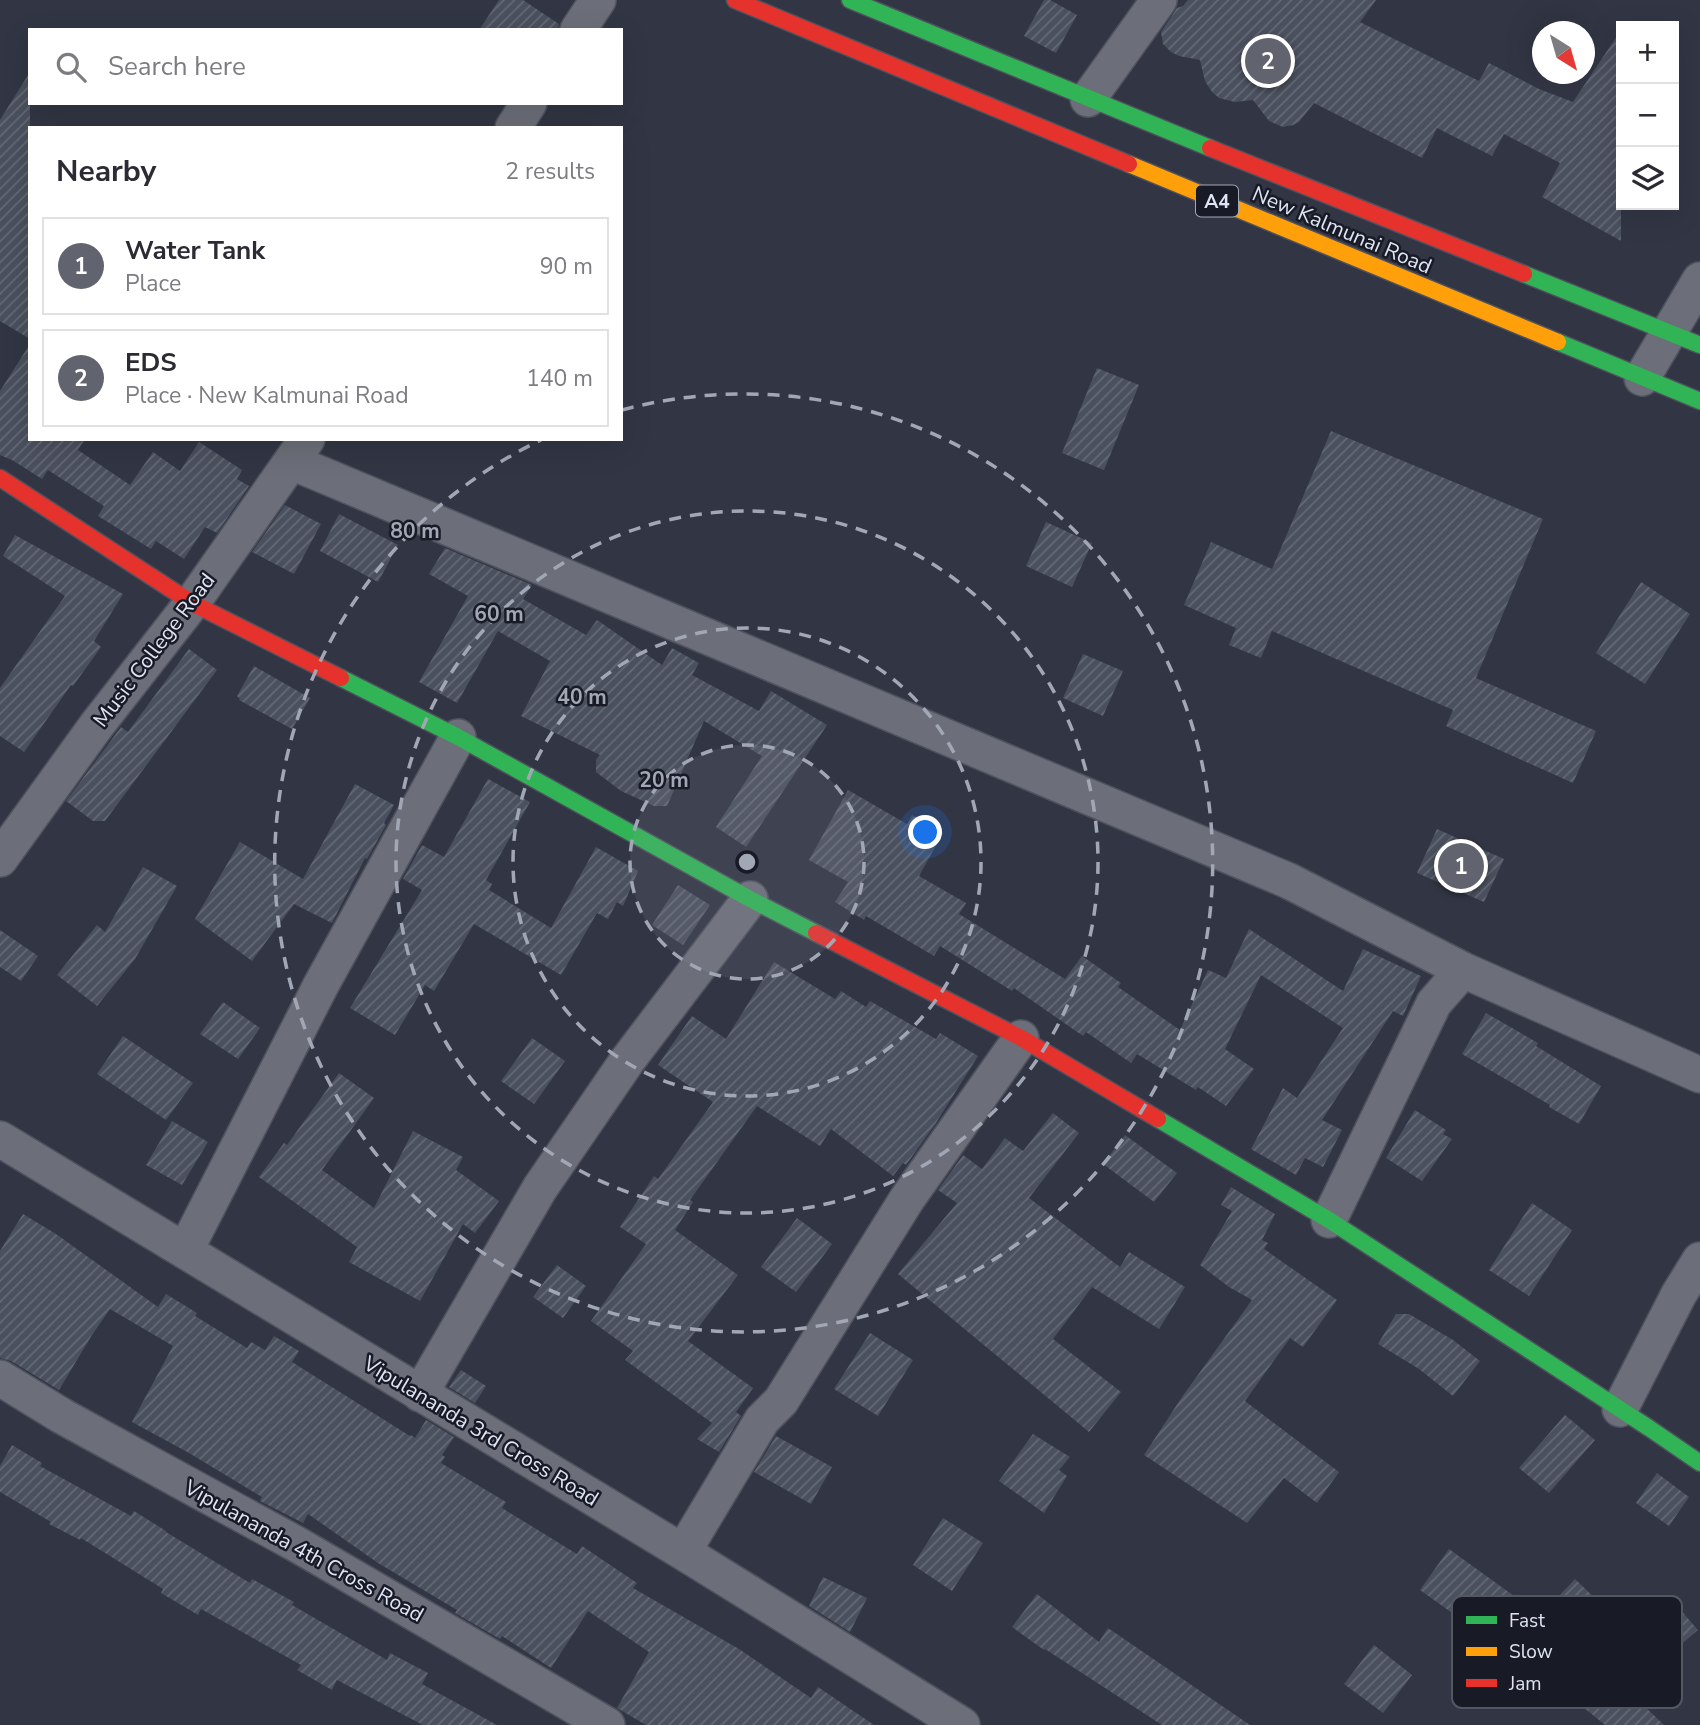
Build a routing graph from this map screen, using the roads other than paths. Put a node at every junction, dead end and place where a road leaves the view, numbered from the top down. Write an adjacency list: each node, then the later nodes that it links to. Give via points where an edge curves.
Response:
1 (598, 0): 5 (street)
2 (735, 0): 11 (main road, New Kalmunai Road / A4)
3 (850, 0): 6 (main road, New Kalmunai Road / A4)
4 (1159, 0): 6 (street)
5 (579, 28)
6 (1088, 99): 10 (main road, New Kalmunai Road / A4)
7 (528, 105): 8 (street)
8 (514, 126)
9 (1700, 280): 10 (street)
10 (1684, 339): 11 (street)
11 (1642, 378): 12 (main road, New Kalmunai Road / A4)
12 (1700, 401)
13 (300, 450): 15 (street, Music College Road); 19 (street, via 1289,881)
14 (0, 478): 15 (main road)
15 (192, 603): 16 (main road); 17 (street, Music College Road)
16 (458, 737): 18 (main road); 24 (street, via 321,985)
17 (0, 859)
18 (750, 900): 20 (main road); 27 (street, via 627,1061 540,1188)
19 (1463, 970): 21 (street); 23 (street, via 1434,1003)
20 (1021, 1038): 23 (main road); 30 (street, via 907,1199)
21 (1700, 1075)
22 (0, 1139): 24 (street, Vipulananda 3rd Cross Road)
23 (1329, 1220): 28 (main road)
24 (186, 1251): 27 (street, Vipulananda 3rd Cross Road)
25 (1700, 1260): 28 (street)
26 (0, 1378): 31 (street, Vipulananda 4th Cross Road)
27 (419, 1394): 30 (street, Vipulananda 3rd Cross Road)
28 (1620, 1409): 29 (main road)
29 (1700, 1464)
30 (682, 1552): 32 (street, Vipulananda 3rd Cross Road)
31 (607, 1725)
32 (962, 1725)

